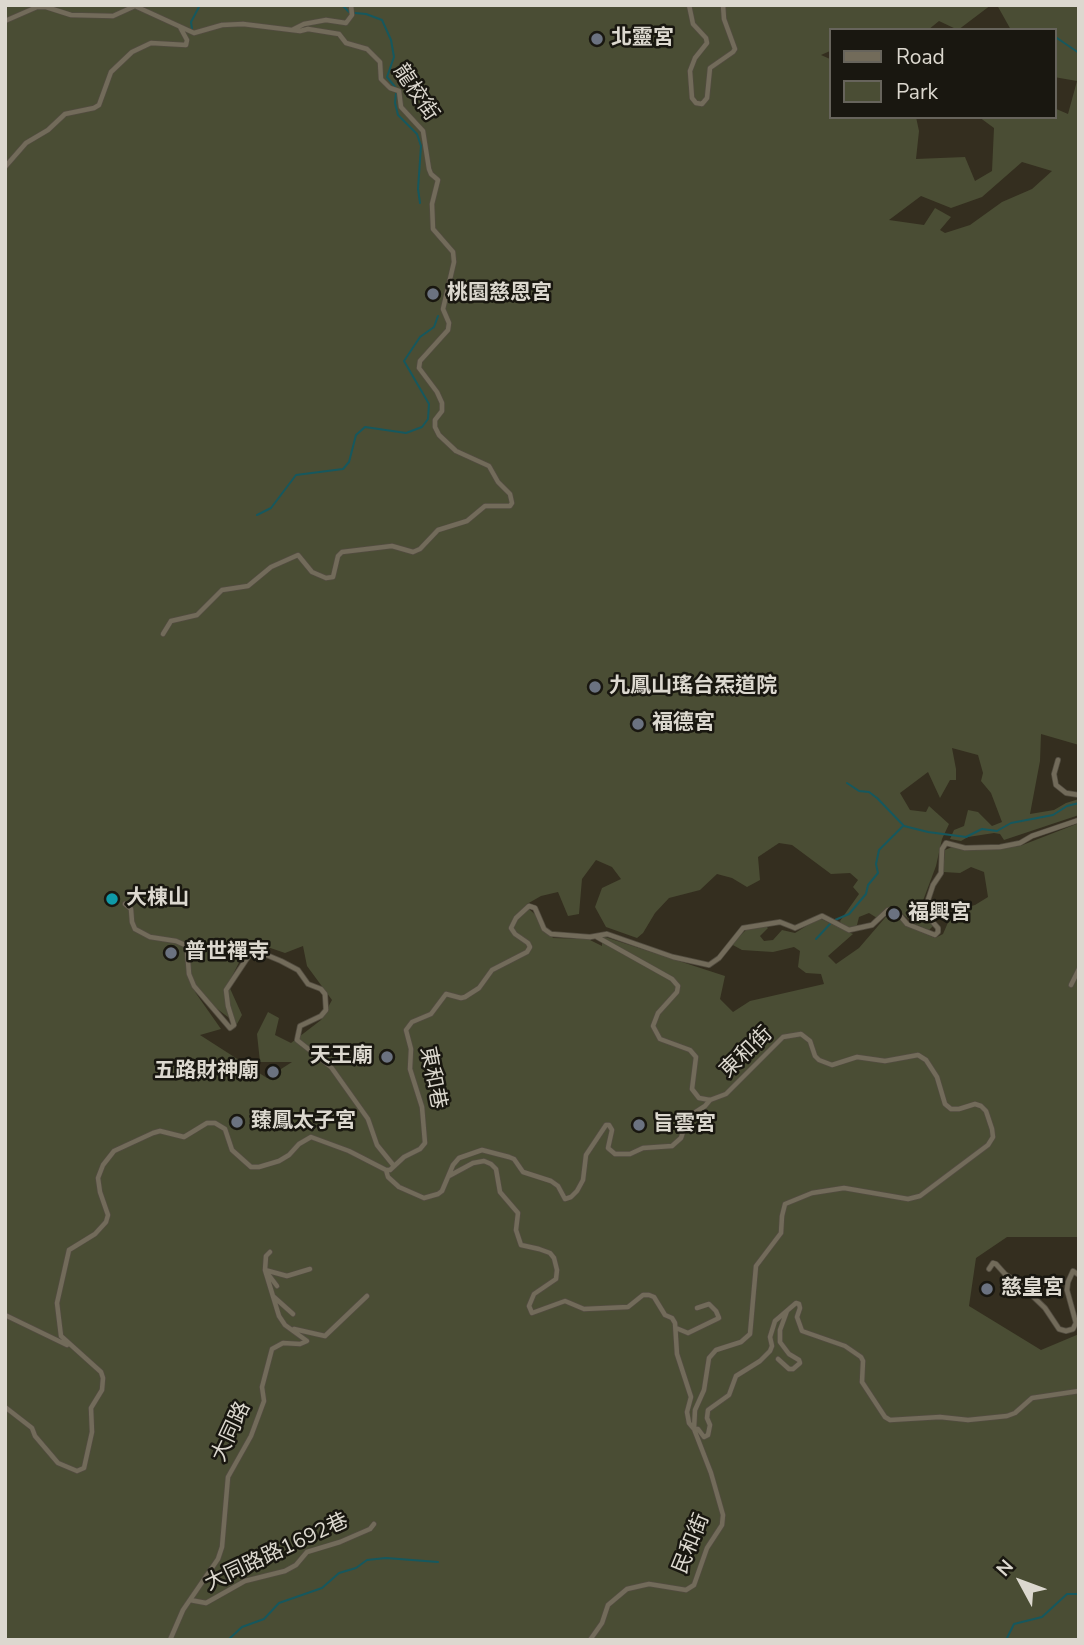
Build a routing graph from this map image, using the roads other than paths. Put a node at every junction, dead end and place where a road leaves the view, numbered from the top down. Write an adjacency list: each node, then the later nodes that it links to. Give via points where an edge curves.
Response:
1 (351, 5): 6 (street, via 352,15 346,23 326,20)
2 (688, 5): 3 (street, via 693,24 707,43 690,71 692,98 702,104 707,98 710,68 735,49)
3 (723, 5)
4 (5, 21): 5 (street, 龍校街, via 37,7 71,15 113,16 135,6)
5 (179, 27): 6 (street, 龍校街, via 194,33 243,24); 7 (street, via 186,45 151,43 132,52 111,72 99,105 65,114 26,143)
6 (292, 30): 8 (street, 龍校街, via 333,32 346,43 367,49 380,62 381,79 399,91 401,107 423,131 429,169 438,183 432,204 433,229 453,252 454,262 443,309 448,330 419,368 442,403 435,420 439,435 456,451 489,466 513,503 485,506 467,521 438,530 413,552 392,546 342,552 333,577 312,572 298,555 271,567 248,586 222,590 197,615 171,621)
7 (5, 167)
8 (163, 634)
9 (1058, 760): 10 (street, via 1056,785)
10 (1079, 795)
11 (1079, 820): 13 (street, via 1000,847 965,848 946,843 941,873 927,903 928,917 938,928 935,935 907,924 892,910 873,925 849,930 822,916 795,928 779,922 743,928 709,965 607,933)
12 (125, 904): 17 (street, via 131,909 135,929 185,945 194,985 230,1028 234,1025 226,990 250,954 257,951 298,970 308,984 321,989 326,1010 300,1027 297,1041 331,1068 368,1119 377,1145)
13 (597, 937): 16 (street, 東和街, via 675,981 678,989 658,1013 655,1033 696,1057 692,1089 699,1098); 17 (street, 東和巷, via 551,934 529,906 511,928 528,943 527,952 492,970 479,988 465,997 446,994 432,1014 409,1025 410,1069 422,1107 425,1143)
14 (1079, 969): 15 (street)
15 (1071, 985)
16 (710, 1100): 19 (street, via 688,1117 681,1138 672,1146 615,1154 608,1148 612,1130 606,1125 586,1155 583,1180 565,1199 558,1186 523,1172 514,1159 482,1150 459,1158); 38 (street, 東和街, via 726,1094 783,1037 801,1034 810,1041 815,1056 832,1065 857,1057 885,1061 918,1055 937,1077 945,1104 951,1109 981,1106 993,1137 974,1157 920,1196 908,1199 844,1188 812,1193 785,1204 781,1233 756,1266 750,1334 712,1353)
17 (394, 1166): 18 (street)
18 (386, 1170): 19 (street, via 399,1187 424,1198 442,1191); 34 (street, via 311,1138 279,1161 251,1167 232,1150 225,1129 215,1123 184,1136 153,1133 114,1151 98,1178 106,1222 69,1250 58,1292 60,1331)
19 (449, 1176): 33 (street, via 474,1163 491,1164 499,1192 517,1213 521,1245 539,1248 554,1258 556,1279 534,1294 531,1313 565,1301 584,1309 628,1307 649,1295 673,1318)
20 (270, 1252): 23 (street)
21 (310, 1269): 23 (street, via 287,1276)
22 (989, 1269): 24 (street, via 996,1264 1066,1331 1076,1323 1068,1282 1073,1271)
23 (265, 1270): 25 (street); 27 (street, 大同路)
24 (1079, 1275)
25 (277, 1286)
26 (367, 1296): 32 (street, via 325,1336)
27 (274, 1297): 30 (street); 32 (street, 大同路, via 279,1316)
28 (697, 1308): 33 (street, via 709,1304 719,1318 688,1333)
29 (788, 1308): 35 (street, via 780,1342 800,1363 789,1369); 36 (street, via 799,1304 799,1326 806,1334 845,1346 861,1357 862,1382 890,1420 1007,1416 1032,1398); 38 (street, via 775,1321 770,1351 736,1376 729,1395 708,1410 708,1435)
30 (293, 1314)
31 (5, 1315): 34 (street)
32 (289, 1328): 40 (street, 大同路, via 307,1341 272,1349 262,1387 264,1401 228,1477 222,1546 213,1569)
33 (676, 1328): 38 (street, 民和街, via 677,1354 691,1397 687,1412)
34 (70, 1346): 37 (street, via 103,1378 102,1390 91,1408 92,1432 84,1468 77,1471 58,1463 32,1428)
35 (778, 1359)
36 (1079, 1391)
37 (5, 1407)
38 (694, 1429): 42 (street, 民和街, via 723,1515 694,1585 686,1590 649,1584 627,1590 608,1605)
39 (374, 1524): 40 (street, 大同路路1692巷, via 307,1552 285,1571 246,1581 206,1603)
40 (190, 1600): 41 (street, 大同路)
41 (170, 1640)
42 (590, 1640)

